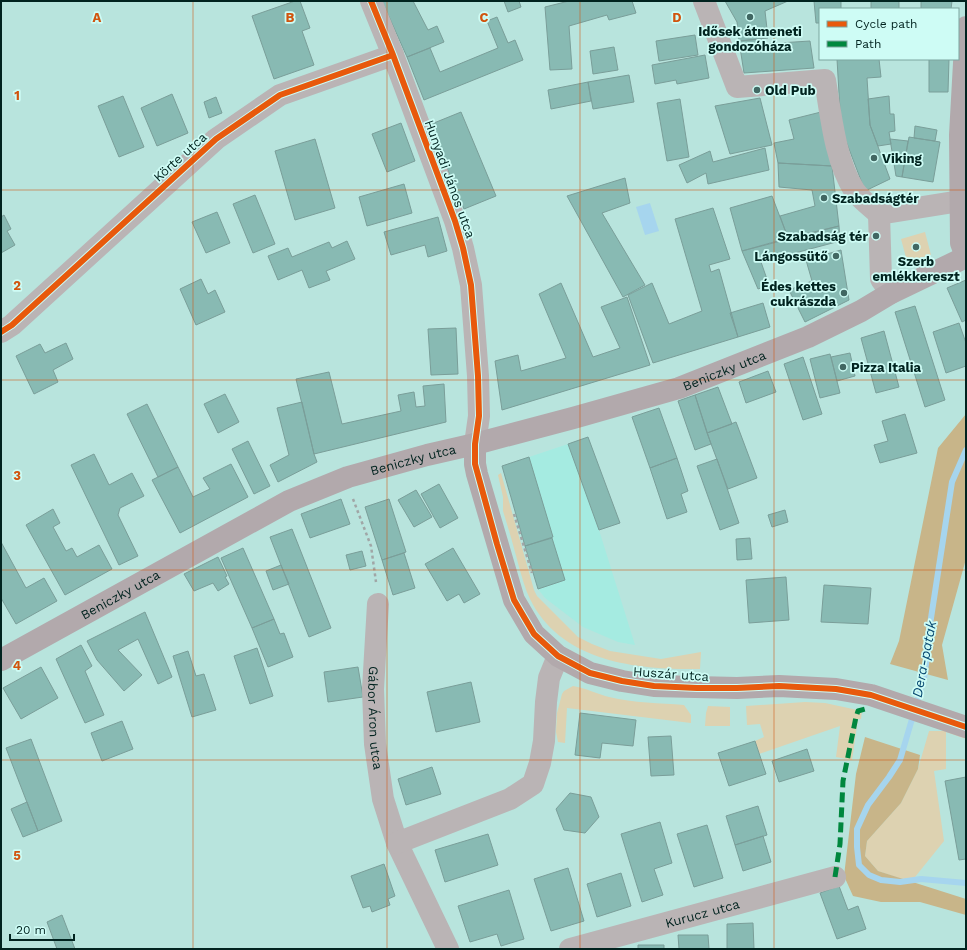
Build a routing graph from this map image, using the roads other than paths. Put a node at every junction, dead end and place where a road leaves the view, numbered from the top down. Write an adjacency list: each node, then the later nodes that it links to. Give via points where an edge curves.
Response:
1 (371, 1): 4 (street, Hunyadi János utca)
2 (704, 1): 6 (street, via 737,88 825,80 837,146 845,172 855,191)
3 (966, 27): 5 (main road, via 960,135)
4 (392, 55): 9 (street, Körte utca, via 280,94 216,139); 10 (street, Hunyadi János utca, via 455,221 471,284 478,376 479,416)
5 (960, 201): 6 (street); 7 (main road, via 961,243)
6 (879, 214): 8 (street, via 881,279)
7 (966, 257): 8 (main road)
8 (891, 293): 10 (main road, Beniczky utca, via 808,338 679,388)
9 (5, 326)
10 (475, 444): 12 (main road, Huszár utca, via 477,474 514,600 534,634); 13 (main road, Beniczky utca, via 348,477 289,501)
11 (378, 604): 15 (street, Gábor Áron utca, via 373,689 375,744 383,799)
12 (558, 656): 14 (main road, Huszár utca, via 590,673 654,686 836,688 871,695); 15 (street, via 549,678 544,741 540,763 532,784 510,799)
13 (1, 660)
14 (966, 727)
15 (397, 843): 17 (street, Gábor Áron utca)
16 (835, 877): 18 (street, Kurucz utca)
17 (448, 949)
18 (570, 949)

